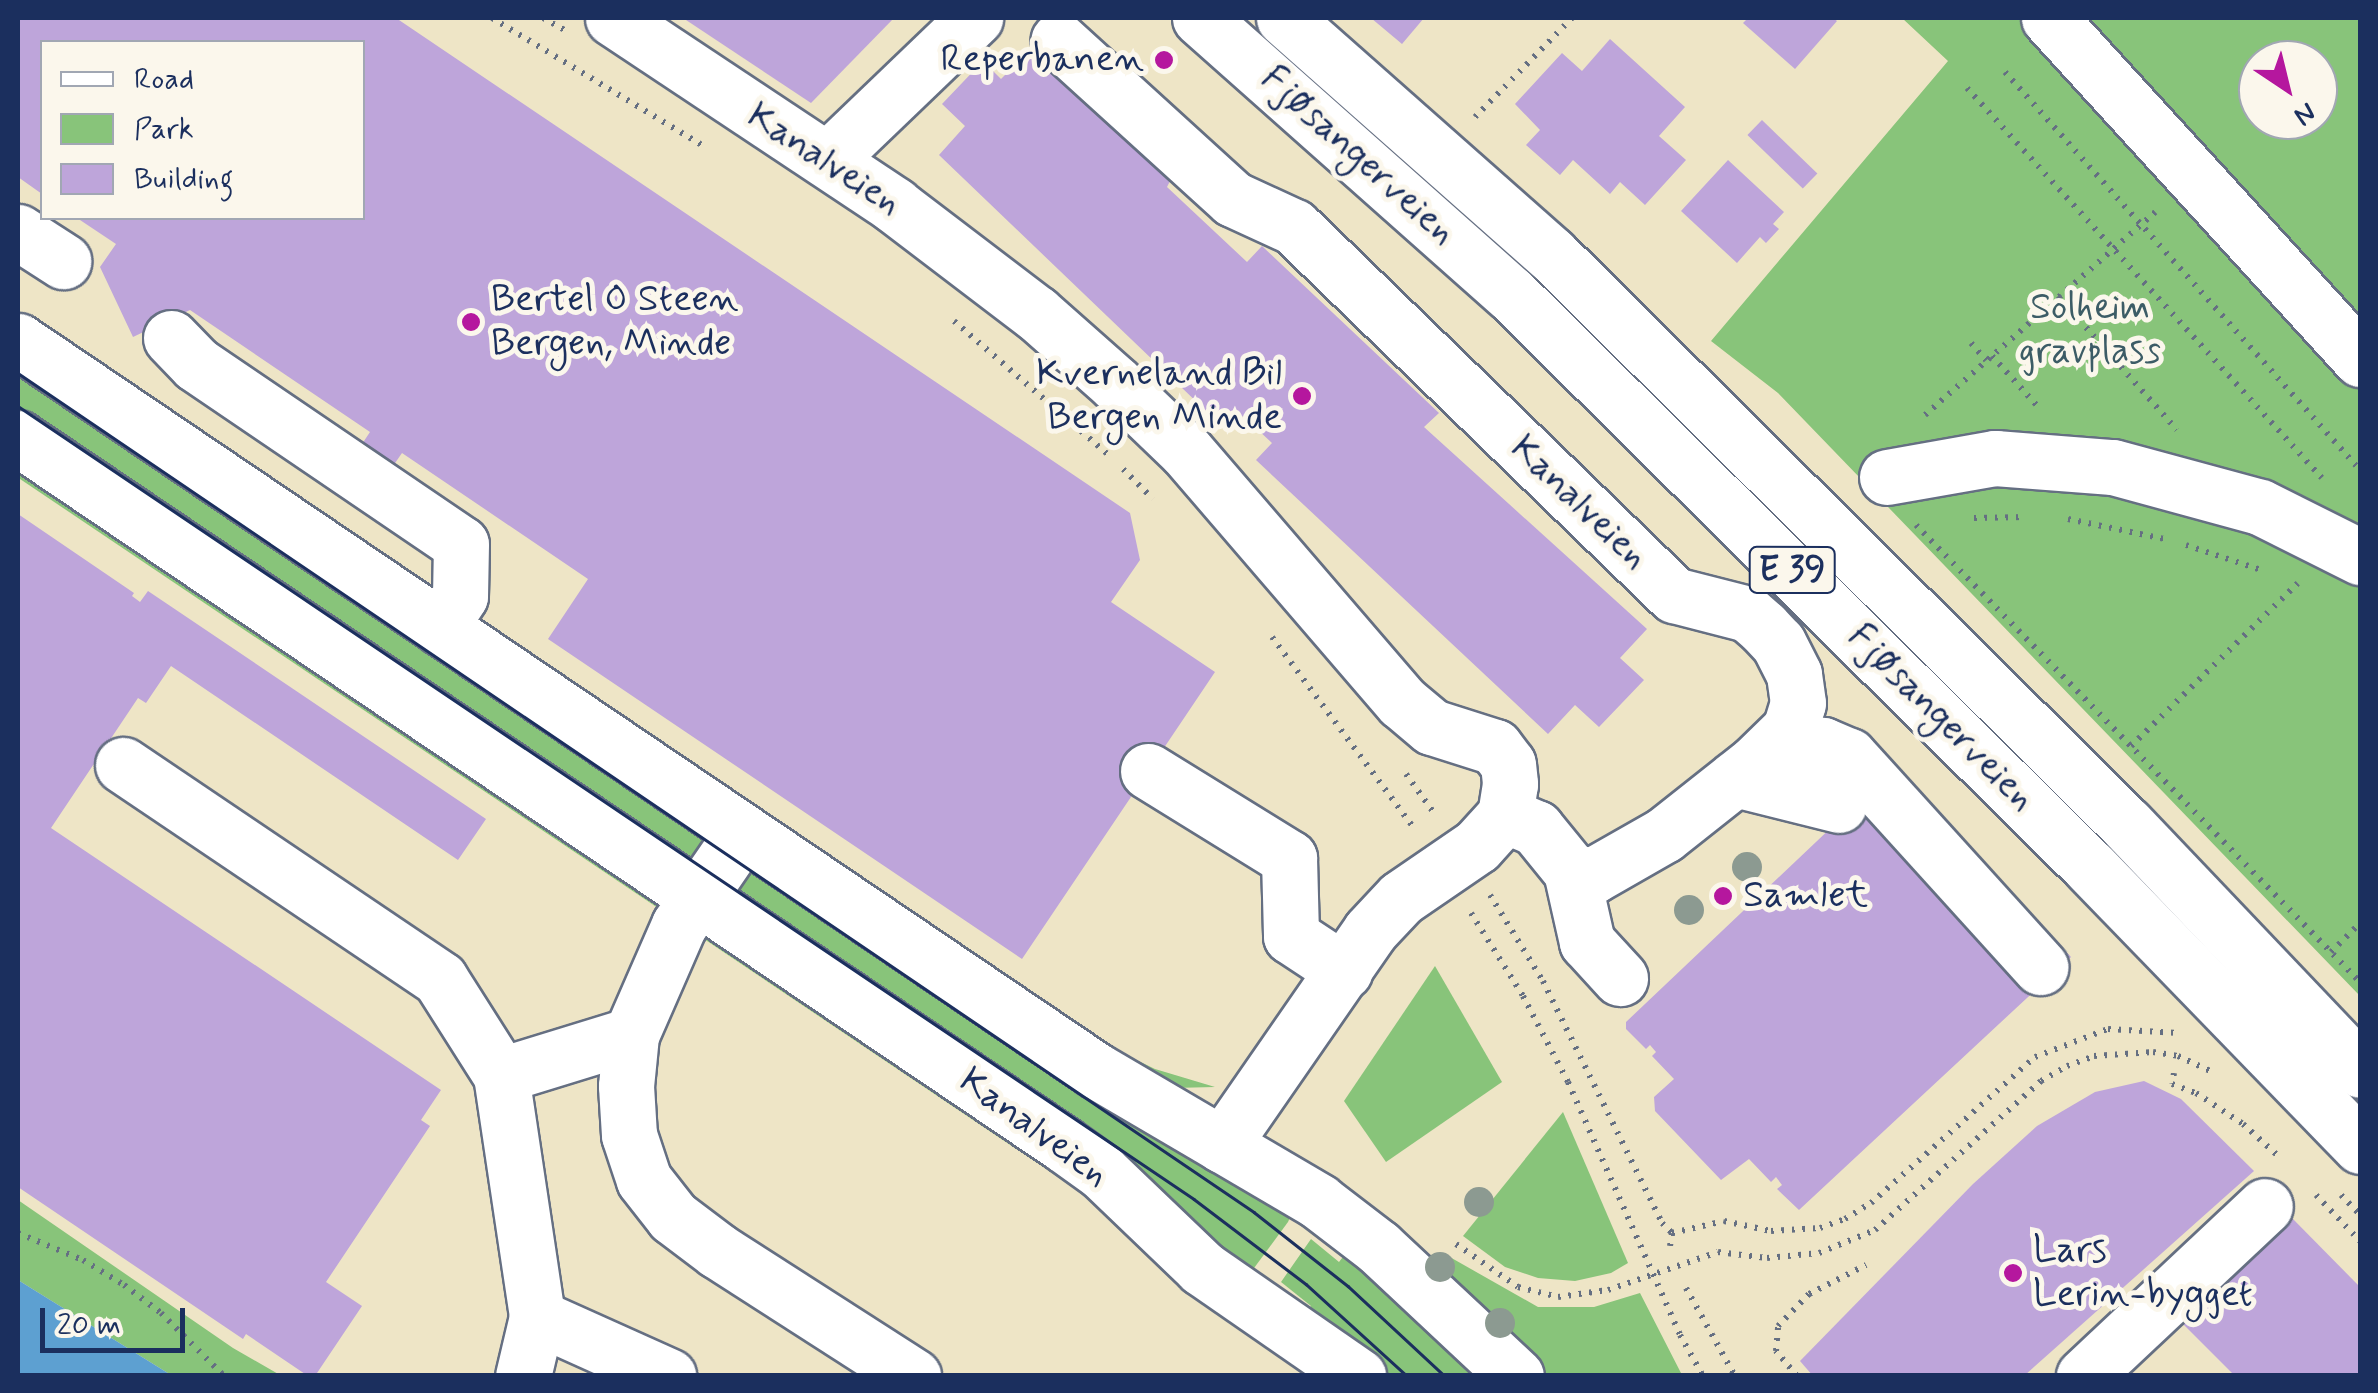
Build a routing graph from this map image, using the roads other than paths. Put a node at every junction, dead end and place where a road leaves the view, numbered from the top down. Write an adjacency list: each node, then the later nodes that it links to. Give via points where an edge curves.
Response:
1 (975, 18): 7 (main road)
2 (1200, 18): 33 (main road, Fjøsangerveien / E 39, via 1512,294 2091,868)
3 (1284, 18): 30 (main road, Fjøsangerveien / E 39, via 1564,268 2127,825)
4 (2050, 18): 12 (main road)
5 (594, 27): 7 (main road, Kanalveien)
6 (1058, 40): 17 (main road, Kanalveien, via 1233,199 1294,227 1674,595 1748,614 1763,627 1787,658 1798,703)
7 (828, 159): 22 (main road, Kanalveien, via 1036,313 1115,383 1186,451 1402,702 1432,728 1495,748 1508,764)
8 (18, 232): 9 (main road)
9 (63, 260)
10 (172, 338): 16 (main road, via 196,364 461,544 460,596)
11 (18, 342): 16 (main road)
12 (2360, 360)
13 (18, 438): 25 (main road, Kanalveien)
14 (1887, 477): 15 (main road, via 1994,458 2113,467 2260,507)
15 (2360, 557)
16 (440, 628): 23 (main road)
17 (1779, 741): 20 (main road, Kanalveien); 26 (main road, via 1824,745 1848,756)
18 (123, 765): 31 (main road, via 440,979)
19 (1148, 771): 27 (main road, via 1289,858 1291,936)
20 (1735, 779): 21 (main road); 24 (main road, Kanalveien, via 1613,868 1592,876)
21 (1839, 805)
22 (1504, 814): 24 (main road, via 1536,828); 27 (main road, via 1477,846 1400,898)
23 (743, 832): 25 (main road); 32 (main road, via 1095,1070)
24 (1572, 871): 28 (main road, via 1587,942)
25 (697, 898): 29 (main road); 39 (main road, Kanalveien, via 1076,1153 1202,1268)
26 (2040, 967)
27 (1344, 970): 32 (main road)
28 (1620, 978)
29 (631, 1035): 31 (main road); 38 (main road, via 629,1134 644,1180 673,1217)
30 (2360, 1070)
31 (501, 1074): 35 (main road)
32 (1222, 1145): 40 (main road, via 1318,1201 1378,1247)
33 (2360, 1146)
34 (2265, 1206): 41 (main road)
35 (537, 1317): 36 (main road); 37 (main road)
36 (523, 1376)
37 (668, 1376)
38 (913, 1376)
39 (1358, 1376)
40 (1516, 1376)
41 (2084, 1376)

